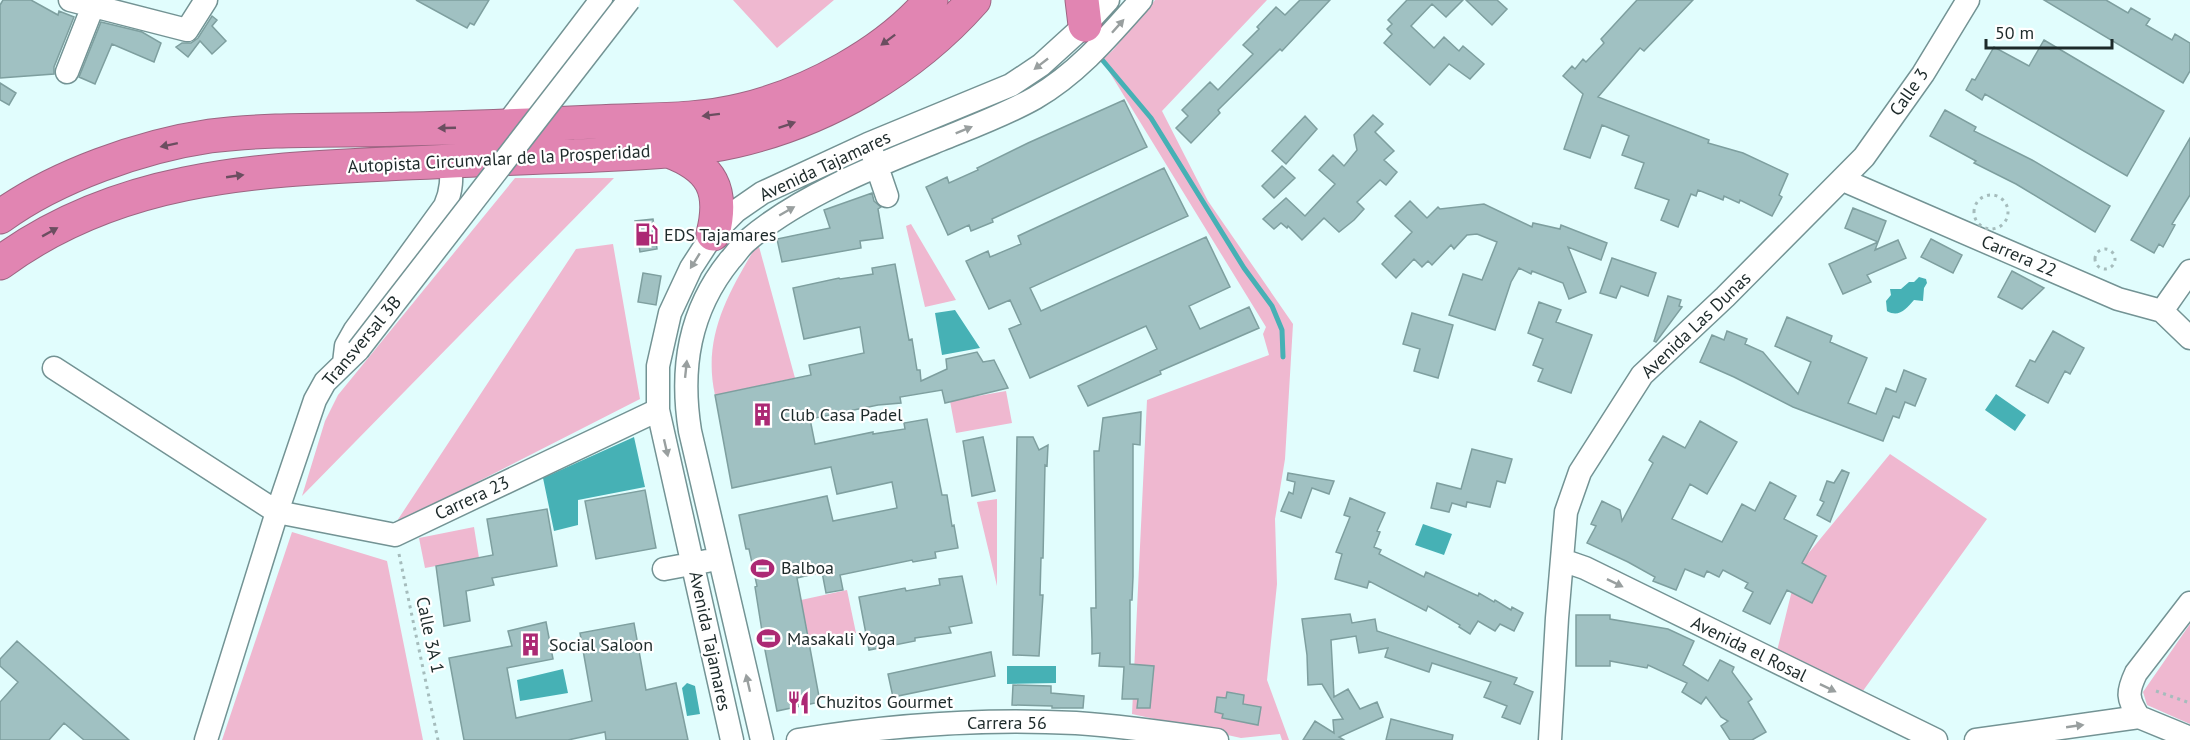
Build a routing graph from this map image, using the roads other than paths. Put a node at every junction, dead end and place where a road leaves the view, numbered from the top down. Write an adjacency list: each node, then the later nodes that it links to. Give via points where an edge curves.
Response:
1 (70, 0): 10 (street)
2 (206, 0): 10 (street, via 187,30)
3 (601, 0): 13 (street)
4 (629, 0): 26 (street, Transversal 3B, bridge)
5 (931, 0): 13 (highway, Autopista Circunvalar de la Prosperidad, one-way to 13, via 859,61 811,87 742,110 673,119)
6 (974, 0): 15 (highway, Autopista Circunvalar de la Prosperidad, one-way to 6, via 711,146 767,132 851,98 913,57)
7 (1108, 0): 11 (street)
8 (1141, 0): 11 (street, one-way to 8)
9 (1968, 0): 18 (street, Calle 3, via 1923,74)
10 (93, 6): 12 (street)
11 (1087, 26): 14 (street, Avenida Tajamares, one-way to 14, via 1011,85); 17 (street, Avenida Tajamares, one-way to 11, via 1037,97 1070,74)
12 (68, 72)
13 (506, 126): 16 (street); 20 (highway, Autopista Circunvalar de la Prosperidad, one-way to 20, via 209,136 144,150 74,175)
14 (868, 144): 17 (street); 21 (street, Avenida Tajamares, via 762,193)
15 (669, 151): 16 (highway, Autopista Circunvalar de la Prosperidad); 21 (highway, via 689,158 706,173 716,192 718,213)
16 (465, 160): 22 (highway, Autopista Circunvalar de la Prosperidad, one-way to 16, via 83,214 137,194 189,182 263,172); 26 (street, via 452,177 445,206 355,330 346,346)
17 (878, 165): 19 (street); 30 (street, Avenida Tajamares, one-way to 17, via 686,403 688,350 701,307 718,275 746,241 783,213)
18 (1843, 180): 24 (street, Carrera 22, via 2118,299); 31 (street, Avenida Las Dunas, via 1642,375 1580,472 1566,512)
19 (887, 196)
20 (0, 217)
21 (712, 234): 28 (street, Avenida Tajamares, one-way to 28, via 670,313 658,366)
22 (0, 263)
23 (2190, 272): 24 (street)
24 (2162, 311): 25 (street, Carrera 22)
25 (2190, 338)
26 (351, 356): 29 (street, Transversal 3B, via 325,382 315,400)
27 (54, 369): 29 (street)
28 (658, 410): 29 (street, Carrera 23, via 395,535); 32 (street, Avenida Tajamares, one-way to 32)
29 (277, 512): 37 (street, Transversal 3B)
30 (720, 559): 32 (street); 39 (street, Avenida Tajamares, one-way to 30)
31 (1562, 560): 42 (street, Avenida Las Dunas); 43 (street, Avenida el Rosal, one-way to 43)
32 (693, 563): 33 (street); 38 (street, Avenida Tajamares, via 699,629)
33 (664, 569)
34 (2190, 603): 35 (street, via 2131,684 2129,703)
35 (2139, 717): 36 (street); 44 (street, one-way to 35)
36 (2190, 738)
37 (206, 740)
38 (732, 740)
39 (762, 740)
40 (798, 740): 41 (street, Carrera 56, via 945,723 1066,723)
41 (1217, 740)
42 (1550, 740)
43 (1936, 740)
44 (1976, 740)

